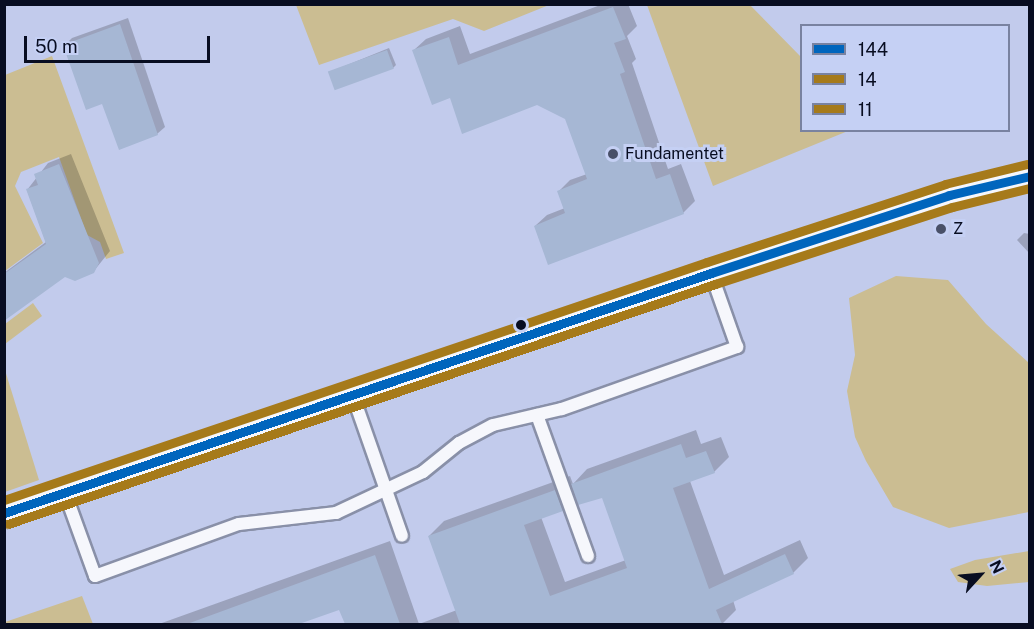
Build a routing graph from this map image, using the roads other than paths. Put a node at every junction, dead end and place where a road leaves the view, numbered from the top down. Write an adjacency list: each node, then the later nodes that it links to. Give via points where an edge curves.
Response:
1 (1029, 176): 2 (street, via 949,195)
2 (711, 273): 3 (street); 4 (lane, via 737,347)
3 (353, 396): 5 (lane); 6 (street)
4 (537, 415): 5 (lane, via 493,425 459,443 423,472); 9 (lane)
5 (386, 491): 6 (lane, via 336,513 239,524 95,576); 8 (lane)
6 (65, 493): 7 (street)
7 (4, 513)
8 (402, 536)
9 (588, 556)

